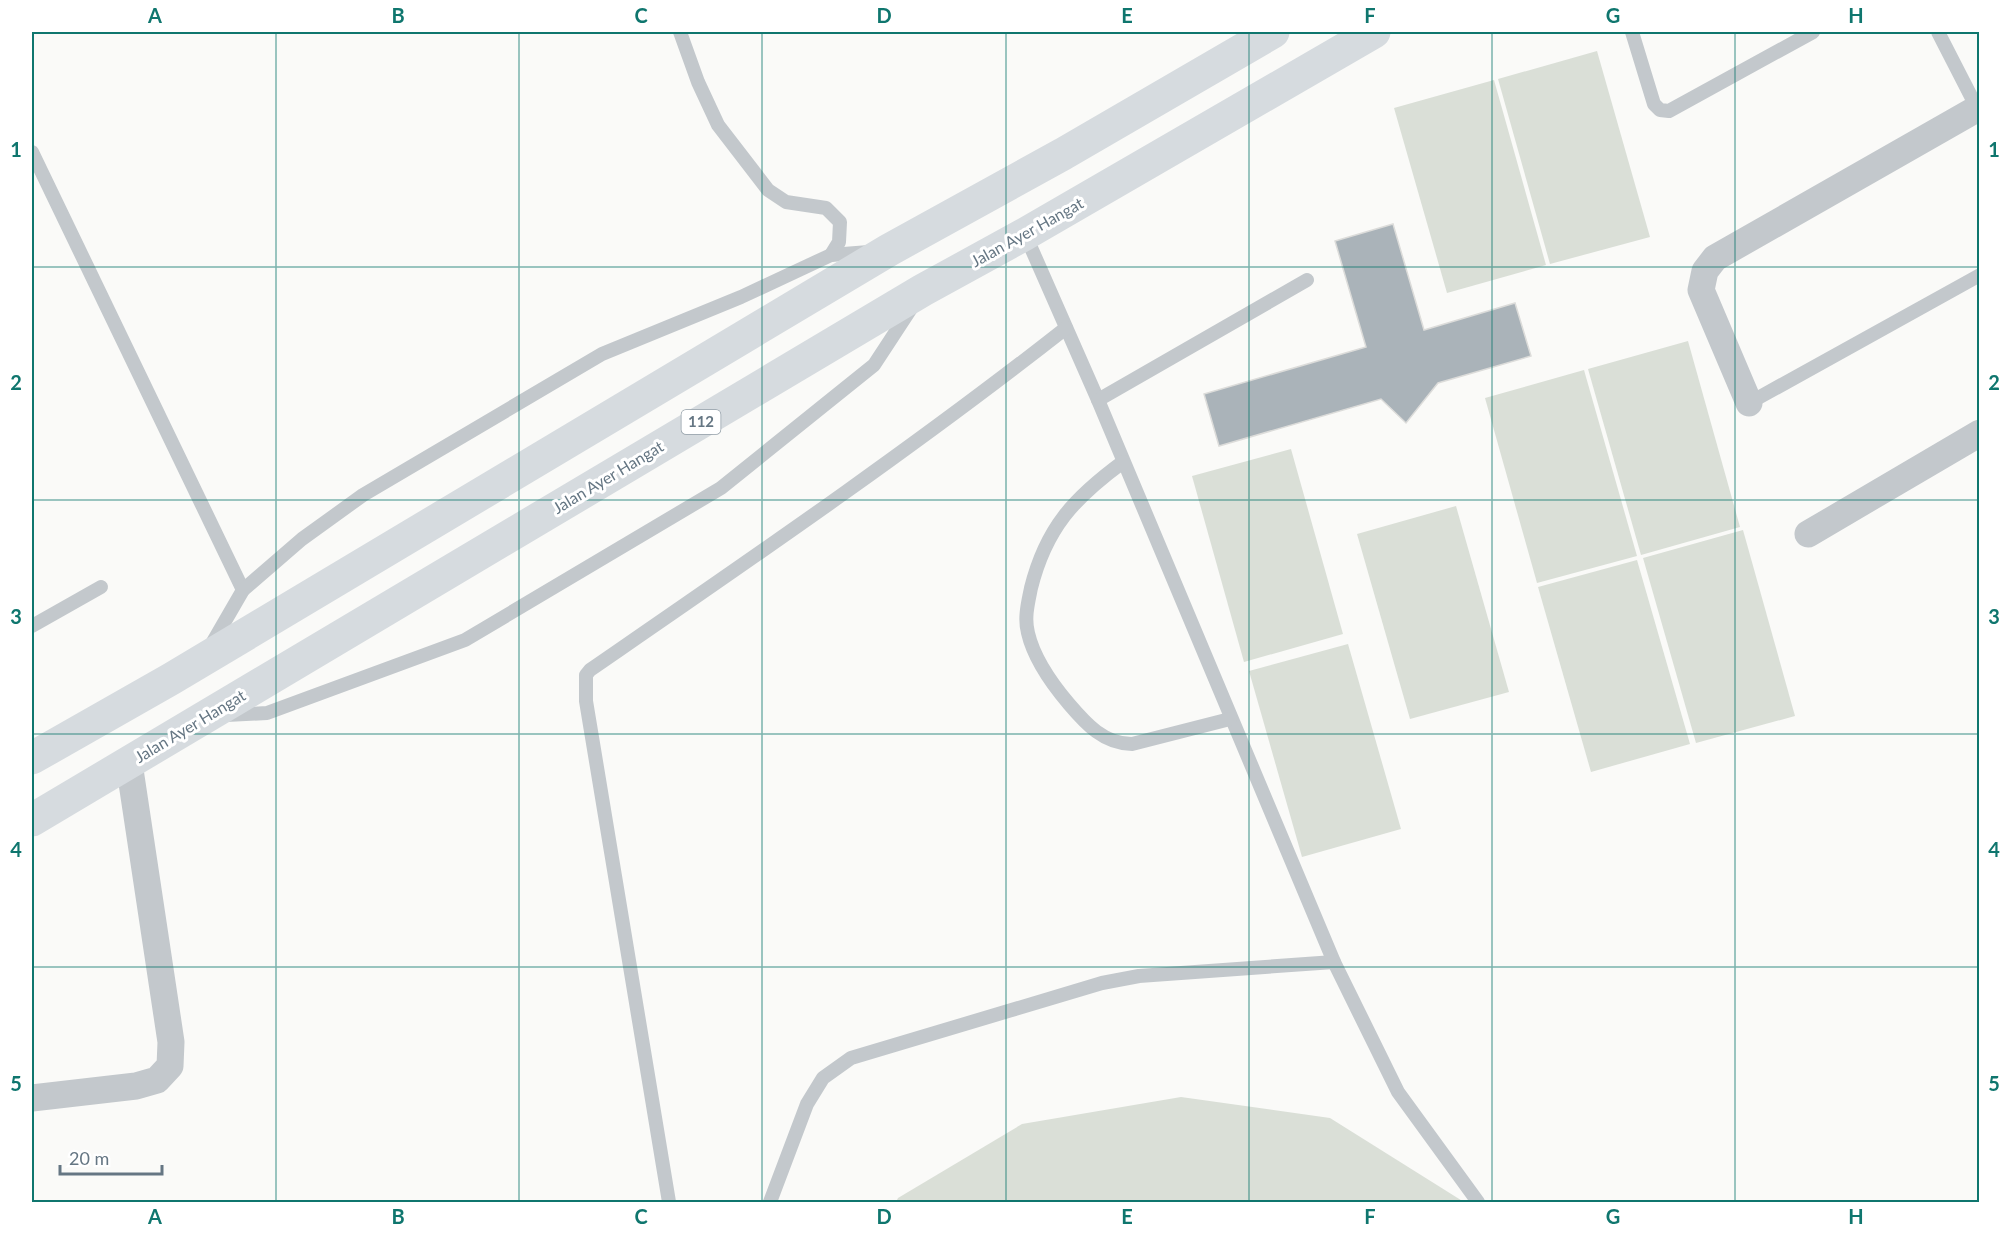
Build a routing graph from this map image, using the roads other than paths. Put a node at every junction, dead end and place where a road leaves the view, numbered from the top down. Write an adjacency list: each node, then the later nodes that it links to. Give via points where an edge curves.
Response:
1 (680, 32): 11 (lane, via 718,126 768,190 786,202 826,208 840,222 839,242)
2 (1273, 32): 10 (main road)
3 (1374, 32): 9 (main road, Jalan Ayer Hangat / 112)
4 (1632, 32): 5 (lane, via 1654,104 1660,110 1670,111)
5 (1813, 32)
6 (1938, 32): 7 (lane)
7 (1978, 108): 17 (street, via 1710,264 1701,290)
8 (32, 152): 22 (lane)
9 (1025, 234): 14 (main road, Jalan Ayer Hangat / 112); 15 (lane)
10 (889, 250): 11 (lane); 24 (main road)
11 (831, 255): 22 (lane, via 602,354 363,495 302,539)
12 (1980, 274): 17 (lane)
13 (1307, 280): 16 (lane)
14 (922, 290): 25 (main road, Jalan Ayer Hangat / 112); 25 (lane, via 874,365 711,494 465,640 267,713)
15 (1066, 328): 16 (lane); 32 (lane, via 969,404 586,675 586,701)
16 (1098, 400): 19 (lane)
17 (1749, 403)
18 (1980, 433): 20 (street)
19 (1123, 462): 26 (lane); 26 (lane, via 1073,503 1043,552 1026,611 1034,652 1058,692 1107,741 1132,744)
20 (1808, 534)
21 (101, 587): 23 (lane)
22 (243, 590): 24 (lane, via 209,648)
23 (32, 626)
24 (171, 679): 27 (main road)
25 (203, 717): 28 (main road, Jalan Ayer Hangat / 112)
26 (1230, 719): 30 (lane)
27 (32, 758)
28 (129, 763): 29 (main road, Jalan Ayer Hangat / 112); 31 (street, via 171,1041 170,1066 157,1080 136,1086)
29 (32, 820)
30 (1334, 962): 33 (lane, via 1139,976 1102,983 851,1058 823,1078 807,1104); 34 (lane, via 1398,1092)
31 (32, 1098)
32 (669, 1203)
33 (770, 1203)
34 (1478, 1203)

